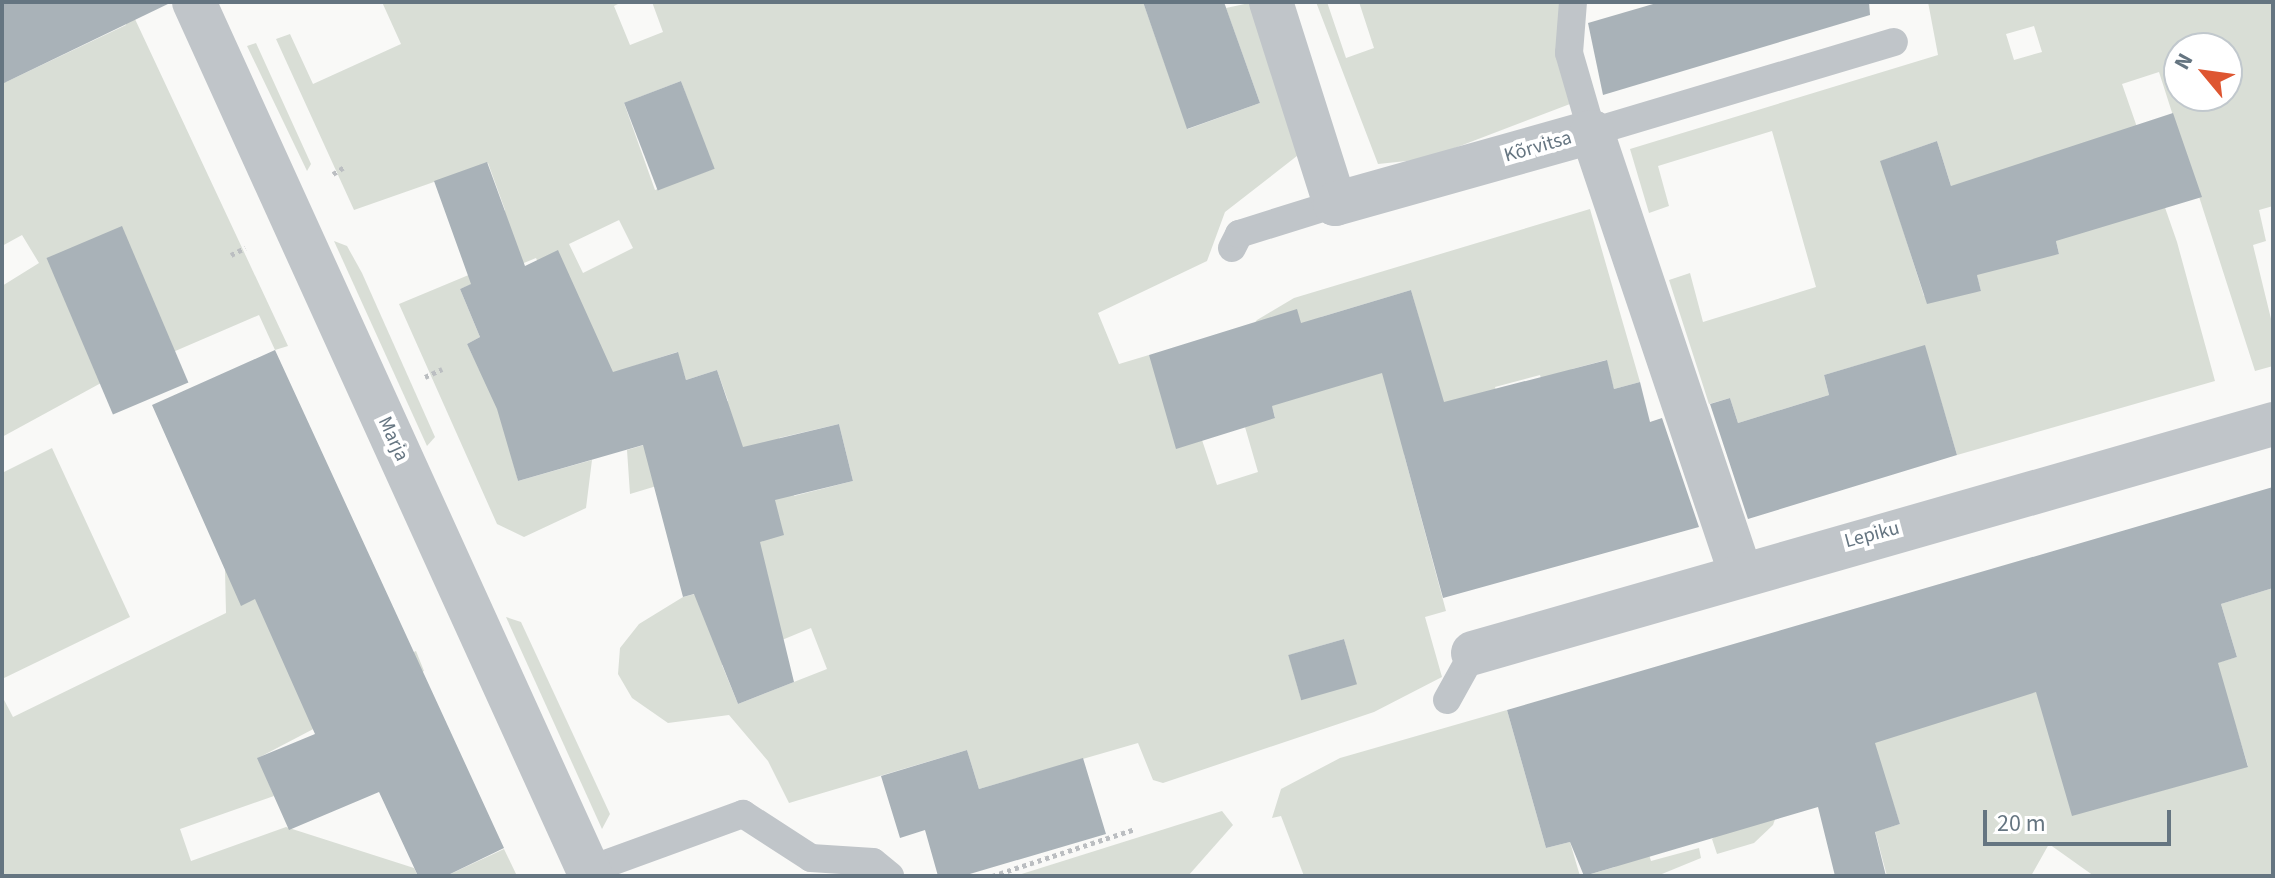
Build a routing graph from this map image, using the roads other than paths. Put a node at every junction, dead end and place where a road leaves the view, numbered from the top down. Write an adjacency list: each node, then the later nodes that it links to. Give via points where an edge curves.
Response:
1 (194, 2): 12 (street, Marja)
2 (1271, 2): 6 (street)
3 (1573, 2): 5 (lane, via 1569,53)
4 (1894, 42): 5 (lane)
5 (1592, 132): 6 (street, Kõrvitsa); 9 (street, Kõrvitsa)
6 (1335, 204): 7 (lane, via 1239,234)
7 (1232, 248)
8 (2273, 424): 9 (street, Lepiku)
9 (1740, 572): 10 (street, Lepiku)
10 (1473, 653): 11 (lane)
11 (1447, 700)
12 (590, 873): 13 (lane, via 743,814 811,858 873,862)
13 (890, 876)

